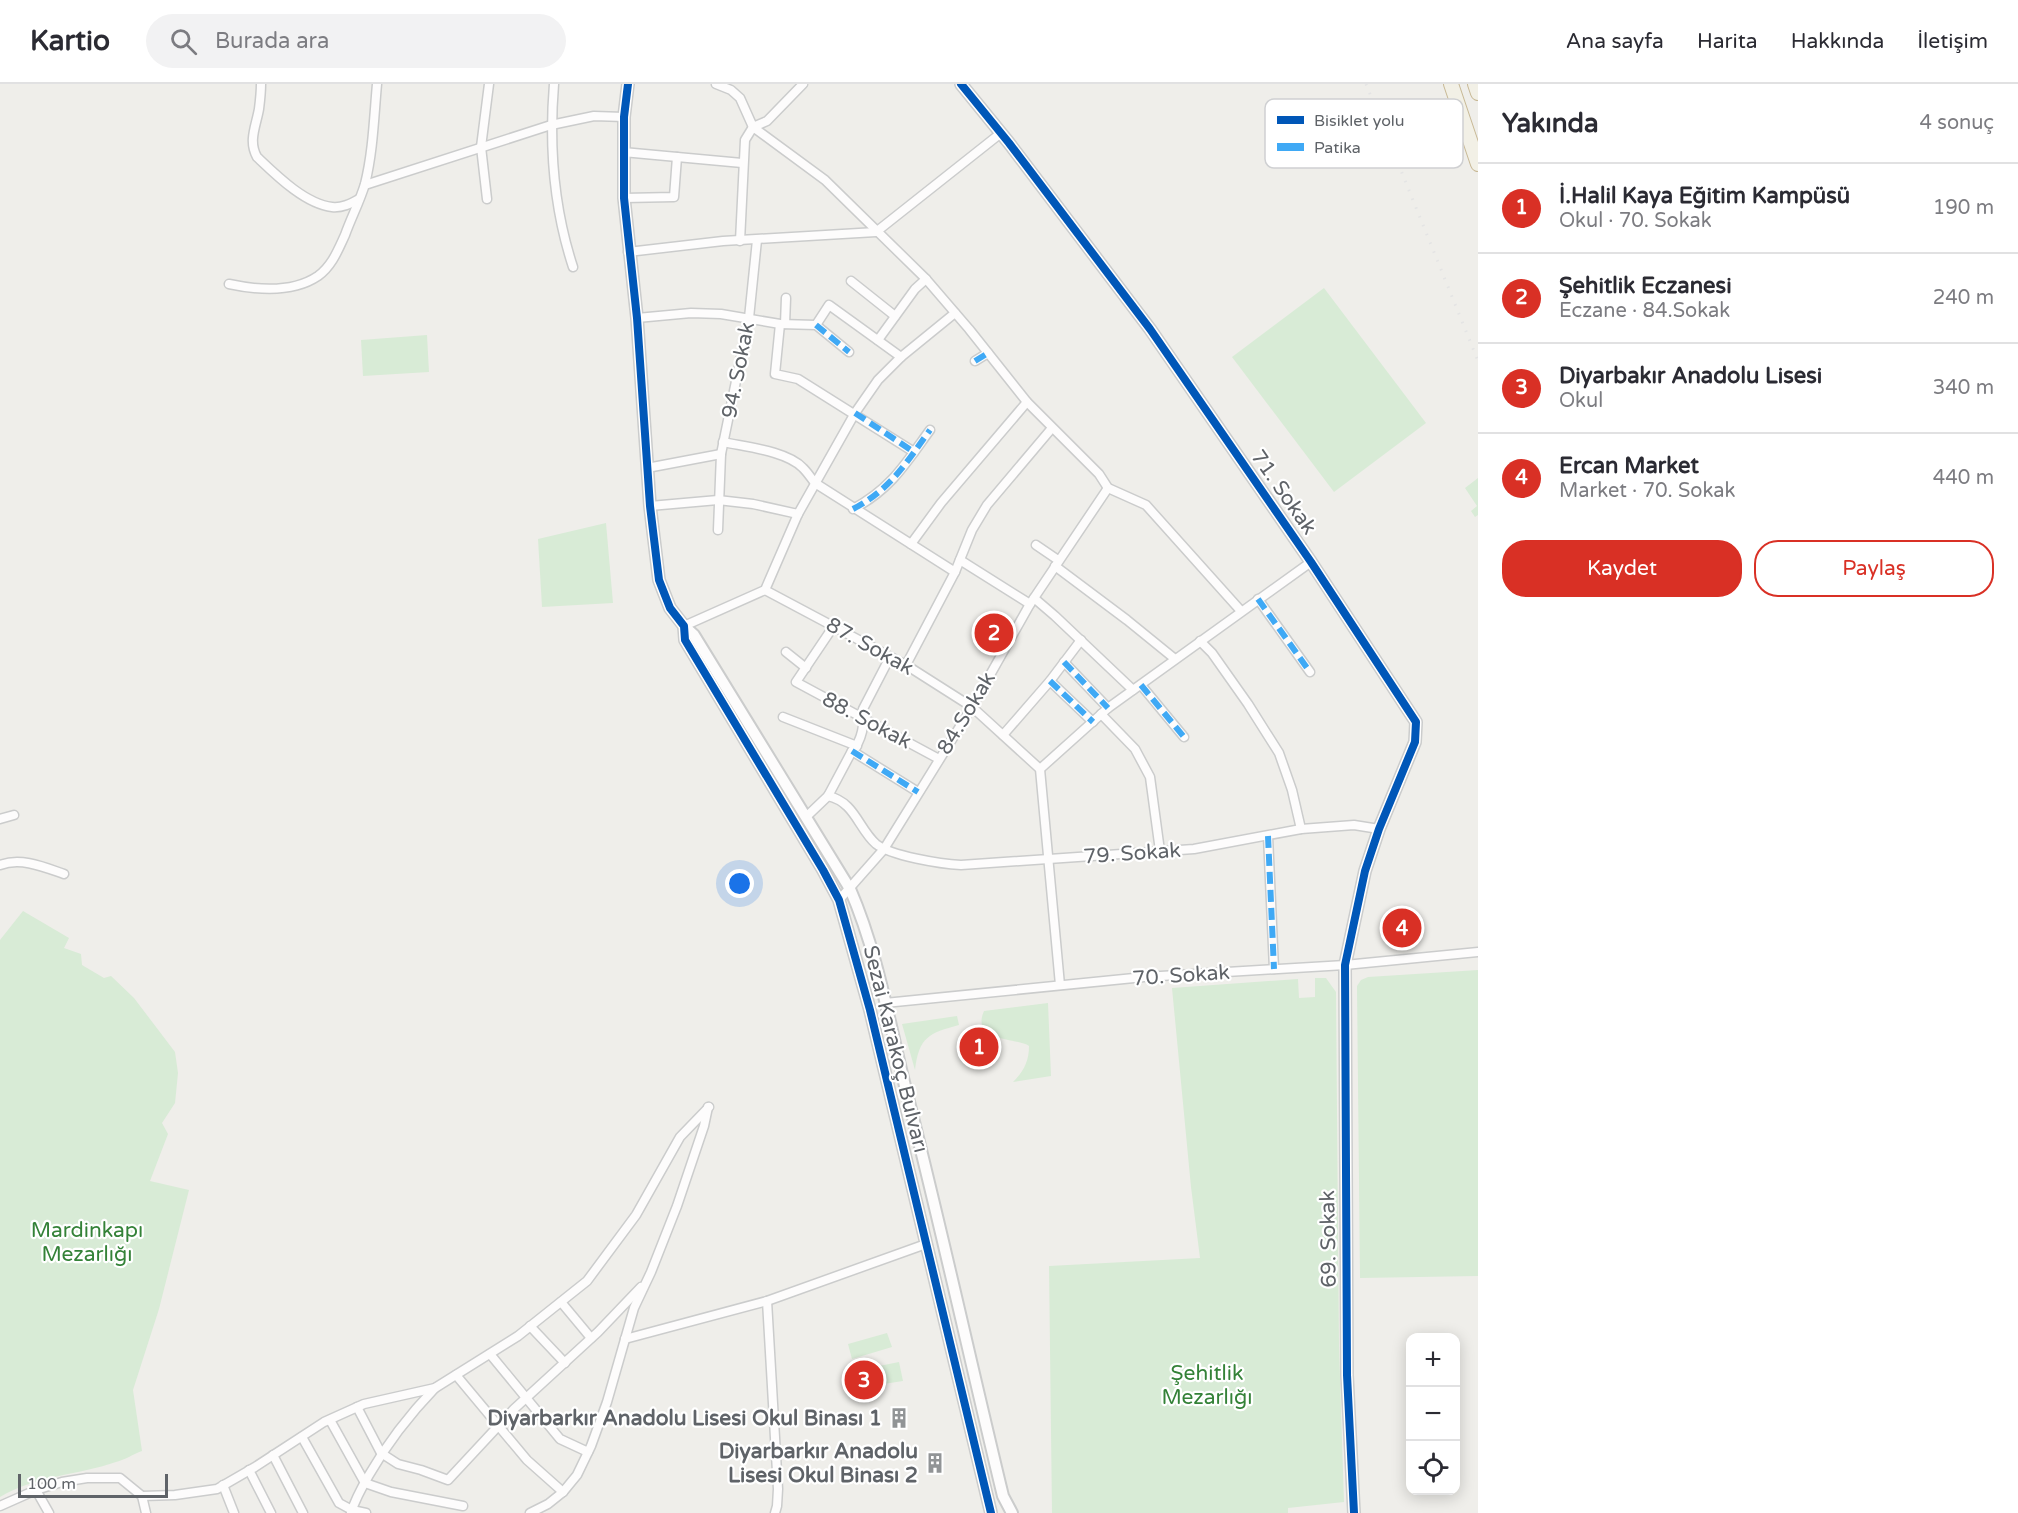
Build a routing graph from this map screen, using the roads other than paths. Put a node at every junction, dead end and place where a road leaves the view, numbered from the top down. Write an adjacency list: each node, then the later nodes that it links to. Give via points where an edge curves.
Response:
1 (261, 84): 25 (street, via 251,142 257,157 305,197 331,207)
2 (377, 84): 23 (street)
3 (489, 84): 18 (street)
4 (554, 84): 15 (street)
5 (628, 84): 13 (street)
6 (716, 84): 16 (street, via 740,98)
7 (803, 84): 16 (street, via 767,121)
8 (961, 84): 17 (street, 71. Sokak)
9 (1451, 84): 12 (highway)
10 (1475, 84): 11 (highway)
11 (1478, 93)
12 (1456, 99)
13 (624, 117): 15 (street, via 594,116); 19 (street)
14 (1463, 120): 22 (highway)
15 (551, 125): 18 (street); 31 (street, via 559,217)
16 (753, 127): 21 (street, via 745,140); 27 (street, via 825,180)
17 (1001, 133): 27 (street); 65 (street, 71. Sokak, via 1150,329)
18 (481, 147): 23 (street); 26 (street)
19 (623, 152): 20 (street); 24 (street)
20 (676, 157): 21 (street); 24 (street, via 674,197)
21 (742, 163): 29 (street)
22 (1478, 164)
23 (365, 185): 25 (street)
24 (624, 198): 30 (street)
25 (359, 199): 34 (street, via 339,248 328,268 316,278 277,288)
26 (487, 199)
27 (876, 232): 28 (street); 32 (street)
28 (757, 240): 29 (street); 39 (street, 94. Sokak)
29 (740, 241): 30 (street)
30 (628, 252): 38 (street)
31 (573, 267)
32 (926, 279): 36 (street); 37 (street)
33 (851, 281): 37 (street)
34 (229, 284)
35 (786, 298): 40 (street)
36 (955, 313): 44 (street); 45 (street)
37 (895, 316): 42 (street)
38 (637, 318): 39 (street, via 691,313); 54 (street)
39 (748, 318): 40 (street); 51 (street, 94. Sokak)
40 (783, 324): 41 (street); 48 (street, via 775,374 798,379)
41 (816, 325): 42 (street, via 829,305); 43 (street)
42 (878, 340): 45 (street)
43 (849, 352)
44 (988, 353): 46 (street); 47 (street)
45 (901, 357): 48 (street, via 878,380)
46 (975, 361)
47 (1027, 402): 49 (street); 62 (street)
48 (855, 413): 52 (street); 55 (street)
49 (1052, 428): 56 (street); 64 (street, via 987,505)
50 (930, 430): 52 (street)
51 (723, 442): 53 (street, 94. Sokak); 55 (street, via 793,460)
52 (914, 452): 59 (street, via 892,482)
53 (721, 454): 54 (street); 57 (street, 94. Sokak)
54 (647, 468): 58 (street)
55 (815, 483): 59 (street); 60 (street)
56 (1108, 488): 66 (street, 84.Sokak); 71 (street, via 1146,505)
57 (718, 500): 58 (street); 60 (street); 61 (street, 94. Sokak)
58 (650, 506): 72 (street, via 659,580 670,608)
59 (854, 508): 62 (street)
60 (798, 514): 68 (street)
61 (718, 530)
62 (911, 544): 67 (street)
63 (1036, 545): 66 (street)
64 (960, 560): 67 (street); 70 (street)
65 (1311, 562): 69 (street); 102 (street, 71. Sokak, via 1416,722 1415,742)
66 (1057, 563): 70 (street, 84.Sokak); 78 (street)
67 (955, 572): 80 (street)
68 (765, 590): 72 (street); 73 (street, 87. Sokak)
69 (1258, 599): 71 (street); 82 (street)
70 (1032, 601): 74 (street); 86 (street, 84.Sokak)
71 (1241, 611): 75 (street)
72 (684, 626): 99 (street, Sezai Karakoç Bulvarı, via 694,635); 110 (street, via 685,640)
73 (833, 627): 77 (street, 87. Sokak); 81 (street)
74 (1081, 640): 79 (street); 85 (street)
75 (1200, 641): 78 (street); 101 (street, via 1279,753)
76 (786, 652): 81 (street)
77 (890, 657): 80 (street, 87. Sokak); 89 (street, via 863,710)
78 (1175, 659): 84 (street)
79 (1065, 662): 83 (street); 87 (street)
80 (906, 665): 86 (street, 87. Sokak)
81 (806, 668): 89 (street, 88. Sokak, via 796,682)
82 (1310, 672)
83 (1050, 681): 90 (street); 91 (street)
84 (1141, 685): 85 (street); 92 (street)
85 (1133, 690): 87 (street)
86 (972, 707): 91 (street, 87. Sokak); 94 (street, 84.Sokak)
87 (1105, 711): 90 (street); 105 (street, via 1136,749 1150,777)
88 (783, 717): 93 (street)
89 (864, 718): 93 (street); 94 (street, 88. Sokak)
90 (1093, 722): 95 (street)
91 (1003, 735): 95 (street, 87. Sokak)
92 (1184, 737)
93 (854, 749): 96 (street); 97 (street)
94 (939, 759): 96 (street, 84.Sokak)
95 (1040, 769): 106 (street)
96 (918, 792): 104 (street, 84.Sokak)
97 (828, 796): 99 (street); 104 (street, via 848,805)
98 (14, 814): 100 (street)
99 (806, 816): 109 (street, Sezai Karakoç Bulvarı)
100 (0, 819)
101 (1301, 829): 102 (street, 79. Sokak, via 1353,825); 103 (street, 79. Sokak)
102 (1379, 829): 112 (street, 71. Sokak, via 1365,871)
103 (1268, 836): 105 (street, 79. Sokak); 113 (street)
104 (884, 849): 106 (street, 79. Sokak, via 941,864); 109 (street, 84.Sokak)
105 (1160, 851): 106 (street, 79. Sokak)
106 (1048, 858): 114 (street)
107 (0, 865): 108 (street, via 19,862)
108 (64, 874)
109 (850, 889): 110 (street, 84.Sokak); 115 (street, Sezai Karakoç Bulvarı)
110 (839, 900): 116 (street, via 870,1010)
111 (1478, 952): 112 (street, 70. Sokak)
112 (1345, 965): 113 (street, 70. Sokak); 154 (street, 69. Sokak, via 1347,1375)
113 (1274, 969): 114 (street, 70. Sokak)
114 (1060, 985): 115 (street, 70. Sokak)
115 (885, 1003): 153 (street, Sezai Karakoç Bulvarı, via 1004,1496)
116 (926, 1244): 118 (street); 152 (street)
117 (646, 1283): 119 (street, via 677,1206 709,1107 680,1137 636,1215 587,1281); 121 (street); 122 (street)
118 (767, 1301): 122 (street); 151 (street, via 778,1489)
119 (561, 1302): 120 (street); 121 (street)
120 (530, 1326): 123 (street); 124 (street)
121 (591, 1338): 124 (street)
122 (625, 1339): 132 (street)
123 (490, 1354): 125 (street); 127 (street)
124 (564, 1363): 127 (street)
125 (456, 1375): 126 (street); 130 (street)
126 (435, 1388): 128 (street); 133 (street)
127 (525, 1399): 130 (street); 132 (street, via 560,1438)
128 (357, 1407): 129 (street); 133 (street)
129 (330, 1420): 131 (street); 136 (street)
130 (499, 1425): 133 (street, via 448,1480 398,1464); 139 (street, via 527,1460)
131 (302, 1437): 134 (street); 143 (street, via 339,1503)
132 (588, 1452): 139 (street, via 577,1475)
133 (381, 1453): 136 (street)
134 (273, 1455): 135 (street); 148 (street)
135 (249, 1470): 137 (street); 147 (street)
136 (365, 1483): 141 (street, via 390,1492); 143 (street)
137 (223, 1485): 140 (street, via 175,1495); 146 (street)
138 (36, 1490): 140 (street, via 87,1478 120,1478); 142 (street); 144 (street)
139 (562, 1491): 150 (street)
140 (142, 1496): 145 (street)
141 (463, 1506)
142 (2, 1508)
143 (351, 1511): 149 (street)
144 (49, 1513)
145 (146, 1513)
146 (234, 1513)
147 (271, 1513)
148 (303, 1513)
149 (366, 1513)
150 (530, 1513)
151 (775, 1513)
152 (991, 1513)
153 (1012, 1513)
154 (1354, 1513)

